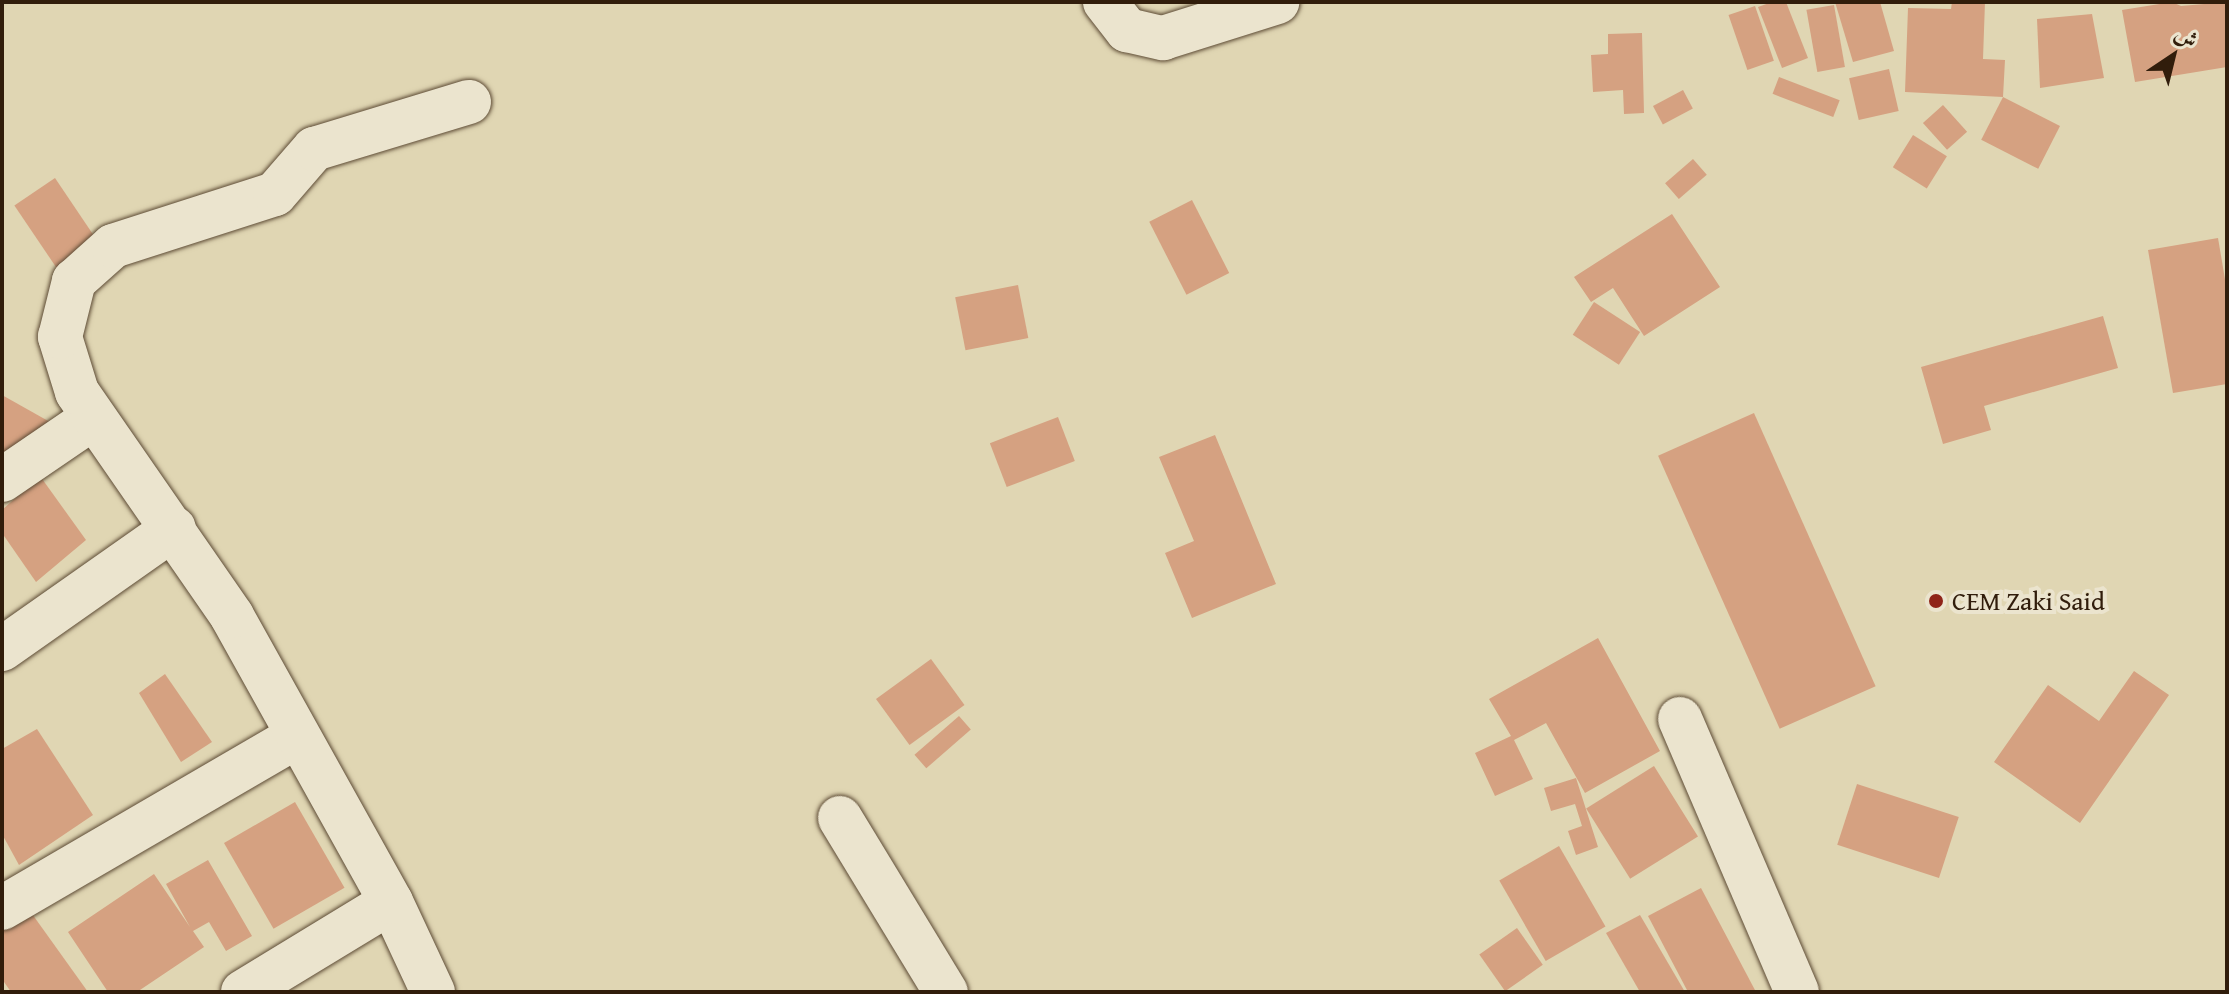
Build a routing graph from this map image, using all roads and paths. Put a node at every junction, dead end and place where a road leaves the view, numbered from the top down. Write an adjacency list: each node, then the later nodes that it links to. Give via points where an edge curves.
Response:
1 (1105, 2): 2 (street, via 1127,30 1163,38)
2 (1277, 2)
3 (469, 102): 4 (street, via 314,149 275,194 113,246 90,262 74,281 60,337 65,365)
4 (93, 418): 5 (street); 6 (street)
5 (2, 480)
6 (174, 528): 7 (street); 9 (street, via 232,616)
7 (2, 649)
8 (1680, 719): 16 (street)
9 (296, 737): 11 (street); 12 (street)
10 (840, 818): 15 (street)
11 (391, 902): 13 (street); 14 (street)
12 (2, 908)
13 (243, 992)
14 (433, 992)
15 (946, 992)
16 (1797, 992)

